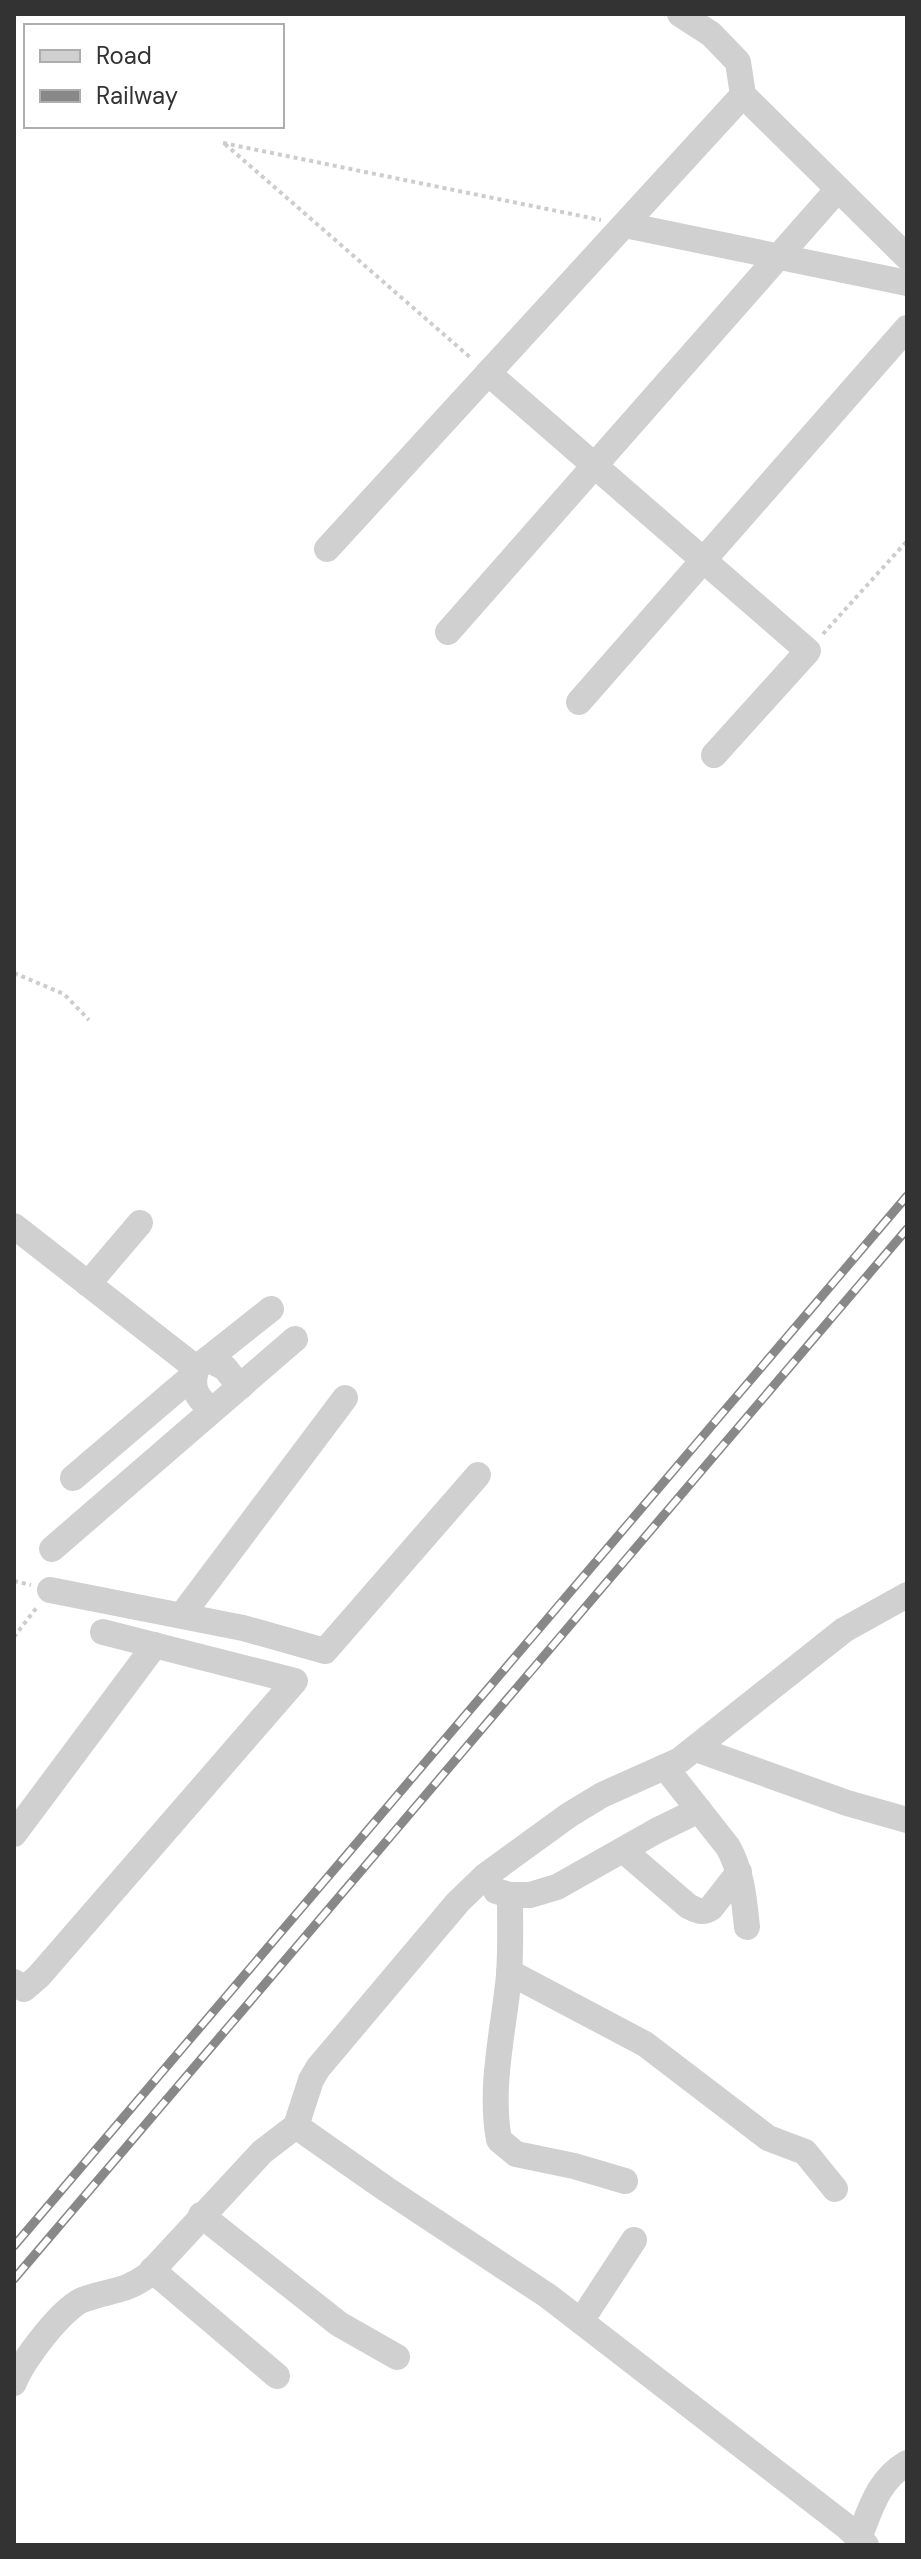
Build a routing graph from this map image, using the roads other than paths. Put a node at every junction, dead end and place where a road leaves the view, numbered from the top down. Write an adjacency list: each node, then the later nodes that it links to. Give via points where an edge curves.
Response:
1 (680, 14): 2 (street, via 711,34 738,62)
2 (743, 95): 3 (street); 4 (street)
3 (838, 189): 5 (street); 6 (street)
4 (625, 225): 5 (street); 9 (street)
5 (779, 257): 7 (street); 10 (street)
6 (907, 257)
7 (907, 283)
8 (907, 328): 12 (street)
9 (488, 373): 10 (street); 11 (street)
10 (595, 466): 12 (street); 13 (street)
11 (327, 549)
12 (703, 559): 14 (street); 15 (street, via 808,651)
13 (448, 632)
14 (579, 702)
15 (714, 755)
16 (140, 1223): 18 (street)
17 (14, 1226): 18 (street)
18 (88, 1284): 21 (street)
19 (271, 1309): 21 (street)
20 (295, 1339): 22 (street)
21 (200, 1367): 22 (street, via 225,1368); 24 (street, via 192,1386); 26 (street)
22 (240, 1387): 24 (street)
23 (345, 1398): 30 (street)
24 (212, 1410): 27 (street)
25 (478, 1475): 30 (street, via 325,1651)
26 (73, 1478)
27 (52, 1549)
28 (50, 1590): 30 (street)
29 (907, 1595): 33 (street, via 844,1630)
30 (182, 1615)
31 (103, 1632): 32 (street)
32 (155, 1645): 37 (street); 44 (street, via 295,1681 39,1976 24,1989)
33 (696, 1749): 34 (street); 36 (street)
34 (665, 1767): 35 (street); 40 (street, via 569,1815)
35 (699, 1810): 38 (street); 39 (street, via 728,1847)
36 (907, 1820)
37 (14, 1834)
38 (623, 1850): 39 (street, via 699,1912 711,1908); 41 (street, via 557,1887)
39 (739, 1872): 42 (street)
40 (477, 1885): 41 (street); 45 (street, via 318,2068)
41 (510, 1895): 43 (street)
42 (747, 1927)
43 (509, 1972): 46 (street, via 501,2028 499,2140 516,2154); 47 (street, via 645,2044 768,2138 805,2152)
44 (14, 1982)
45 (296, 2126): 48 (street, via 262,2152); 51 (street)
46 (625, 2181)
47 (835, 2189)
48 (201, 2215): 50 (street); 52 (street, via 339,2324)
49 (634, 2240): 51 (street)
50 (152, 2270): 53 (street); 54 (street, via 135,2285 76,2303 25,2359)
51 (581, 2321): 56 (street)
52 (397, 2357)
53 (277, 2376)
54 (14, 2383)
55 (907, 2463): 56 (street, via 878,2490)
56 (862, 2541)

